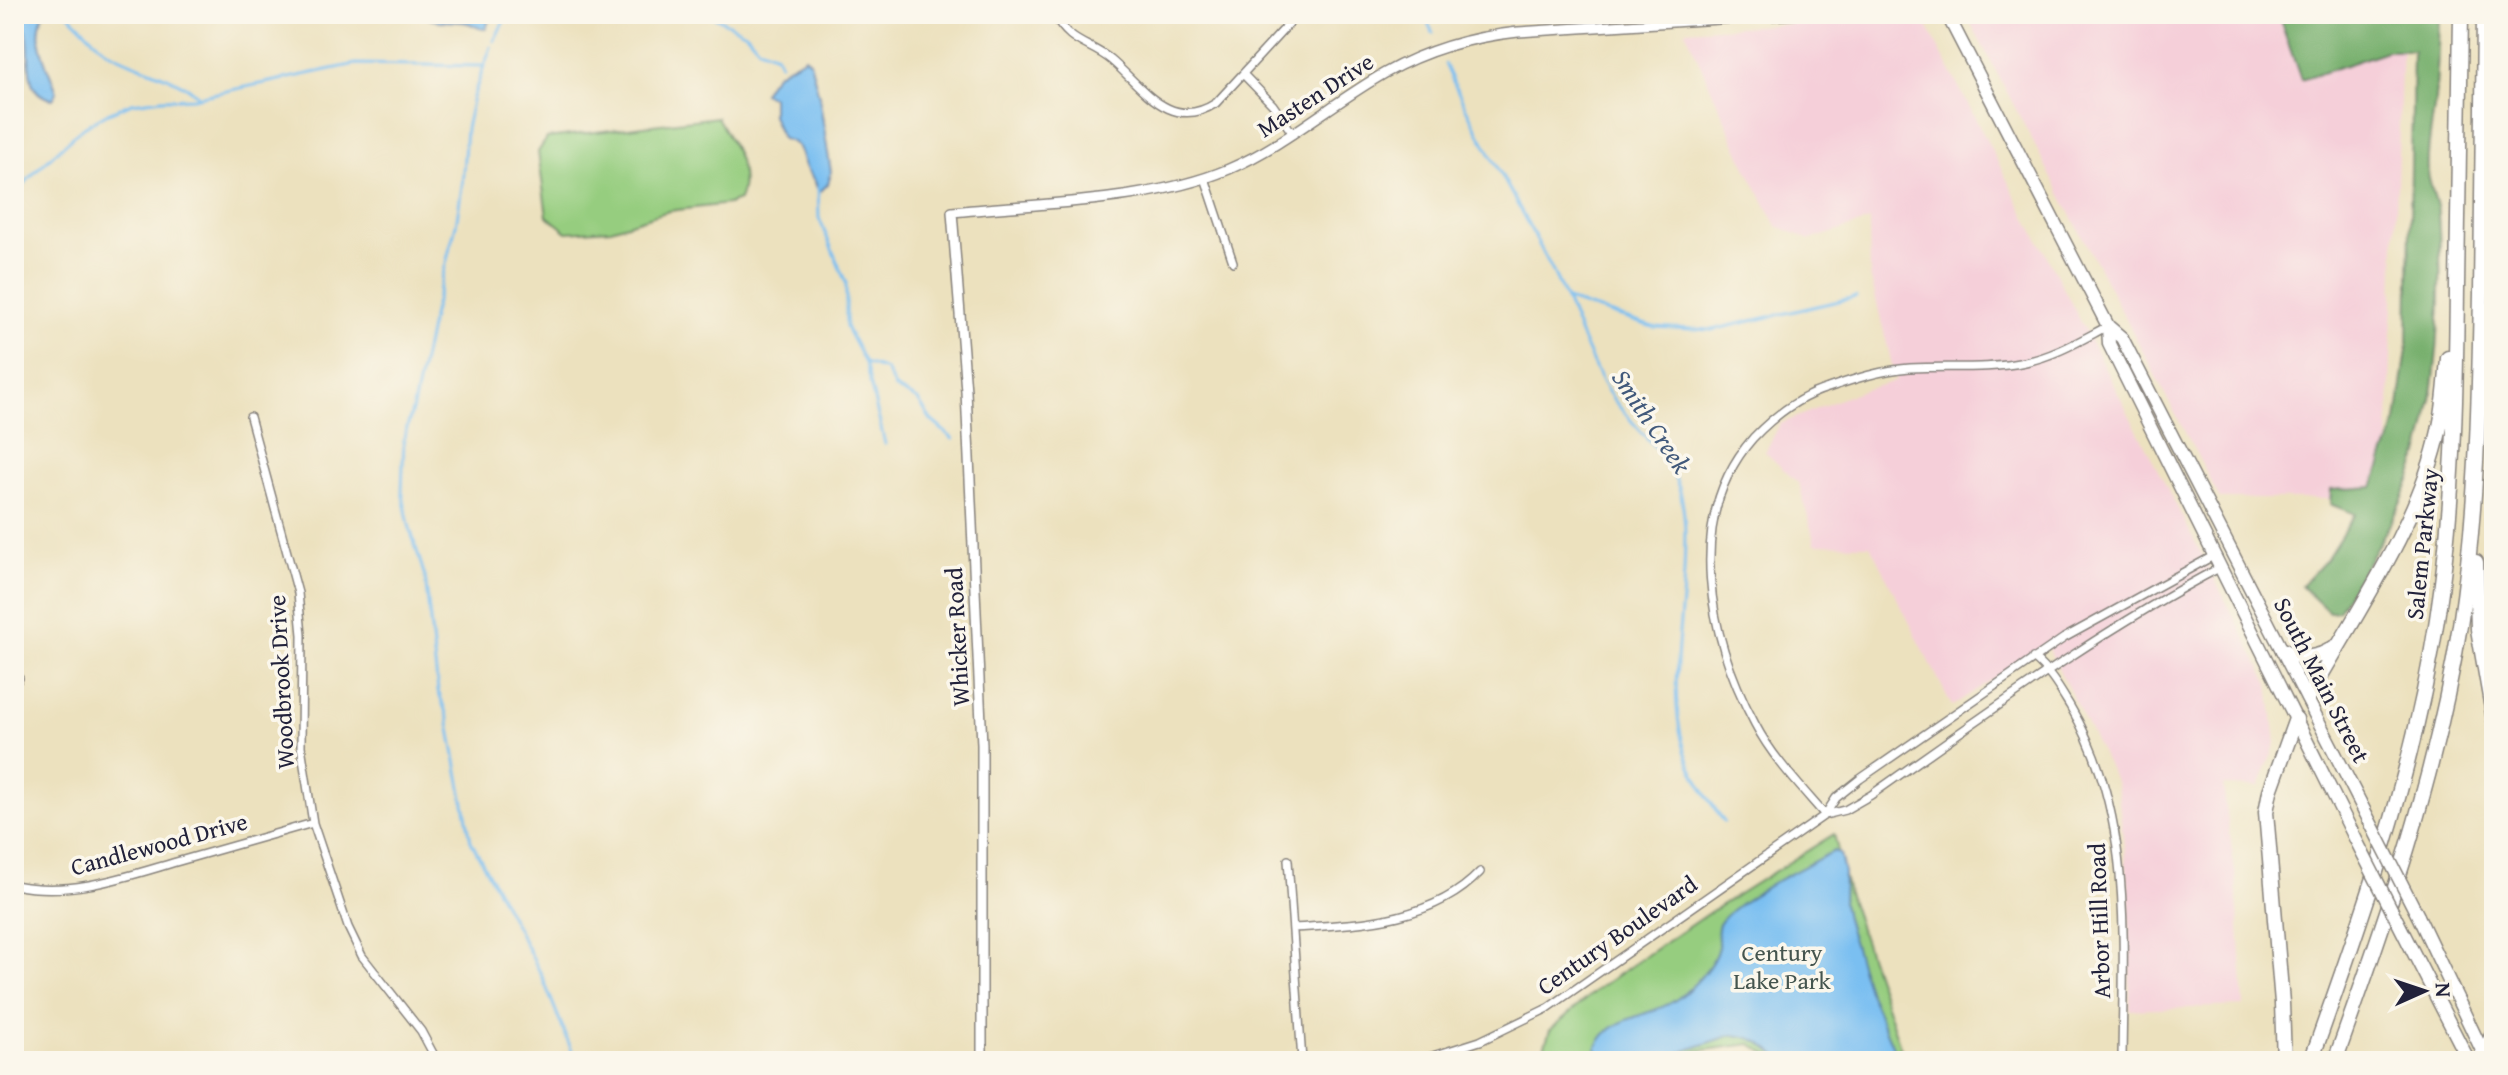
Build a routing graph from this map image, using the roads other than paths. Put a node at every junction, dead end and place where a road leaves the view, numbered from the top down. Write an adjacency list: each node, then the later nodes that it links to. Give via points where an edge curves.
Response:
1 (1054, 14): 7 (street, via 1075,41 1104,55 1139,88 1177,112 1207,109)
2 (1294, 14): 7 (street)
3 (1797, 14): 8 (street, Masten Drive, via 1478,38 1395,68)
4 (1947, 14): 13 (main road, South Main Street)
5 (2461, 14): 11 (highway, Salem Parkway)
6 (2484, 14): 15 (highway, Salem Parkway)
7 (1243, 74): 8 (street)
8 (1293, 134): 9 (street, Masten Drive)
9 (1205, 178): 10 (street, Masten Drive, via 1137,193); 12 (street)
10 (952, 212): 39 (street, Whicker Road, via 982,745)
11 (2458, 242): 19 (highway, via 2435,447 2408,516); 44 (highway, Salem Parkway, via 2453,467 2428,671 2379,868)
12 (1233, 262)
13 (2108, 326): 16 (main road, South Main Street, via 2109,344); 20 (main road, South Main Street, via 2122,338); 28 (street, via 2026,362 1897,369 1823,389 1774,418 1730,471 1712,531 1718,631 1760,734)
14 (250, 417): 29 (street, Woodbrook Drive, via 298,593 301,746)
15 (2476, 468): 25 (highway, via 2477,609); 45 (highway, Salem Parkway, via 2467,572 2441,726 2401,875)
16 (2218, 561): 17 (street, Century Boulevard); 18 (street, Century Boulevard); 24 (main road, South Main Street)
17 (2149, 589): 18 (street); 21 (street, Century Boulevard)
18 (2156, 604): 22 (street, Century Boulevard)
19 (2338, 644): 20 (highway, via 2314,658); 23 (highway)
20 (2283, 650): 23 (main road, South Main Street)
21 (2033, 658): 22 (street, Arbor Hill Road); 26 (street, Century Boulevard)
22 (2049, 671): 27 (street, Century Boulevard); 42 (street, Arbor Hill Road, via 2096,759 2115,822)
23 (2308, 698): 24 (main road); 35 (main road, South Main Street, bridge, via 2418,916)
24 (2296, 719): 35 (main road, South Main Street, bridge, via 2409,944); 43 (highway, via 2266,812)
25 (2494, 720)
26 (1896, 754): 27 (street); 28 (street, Century Boulevard, via 1836,798)
27 (1905, 771): 28 (street, Century Boulevard, via 1845,810)
28 (1825, 815): 41 (street, Century Boulevard, via 1548,1008 1480,1041)
29 (313, 823): 32 (street, Candlewood Drive, via 104,883 68,889); 38 (street, Woodbrook Drive, via 362,956 421,1031)
30 (1288, 860): 33 (street)
31 (1480, 872): 33 (street, via 1461,889 1402,916)
32 (14, 885)
33 (1293, 928): 40 (street)
34 (2494, 1032): 35 (highway)
35 (2479, 1059)
36 (141, 1061): 37 (street)
37 (166, 1061)
38 (437, 1061)
39 (982, 1061)
40 (1302, 1061)
41 (1417, 1061)
42 (2122, 1061)
43 (2284, 1061)
44 (2311, 1061)
45 (2335, 1061)

